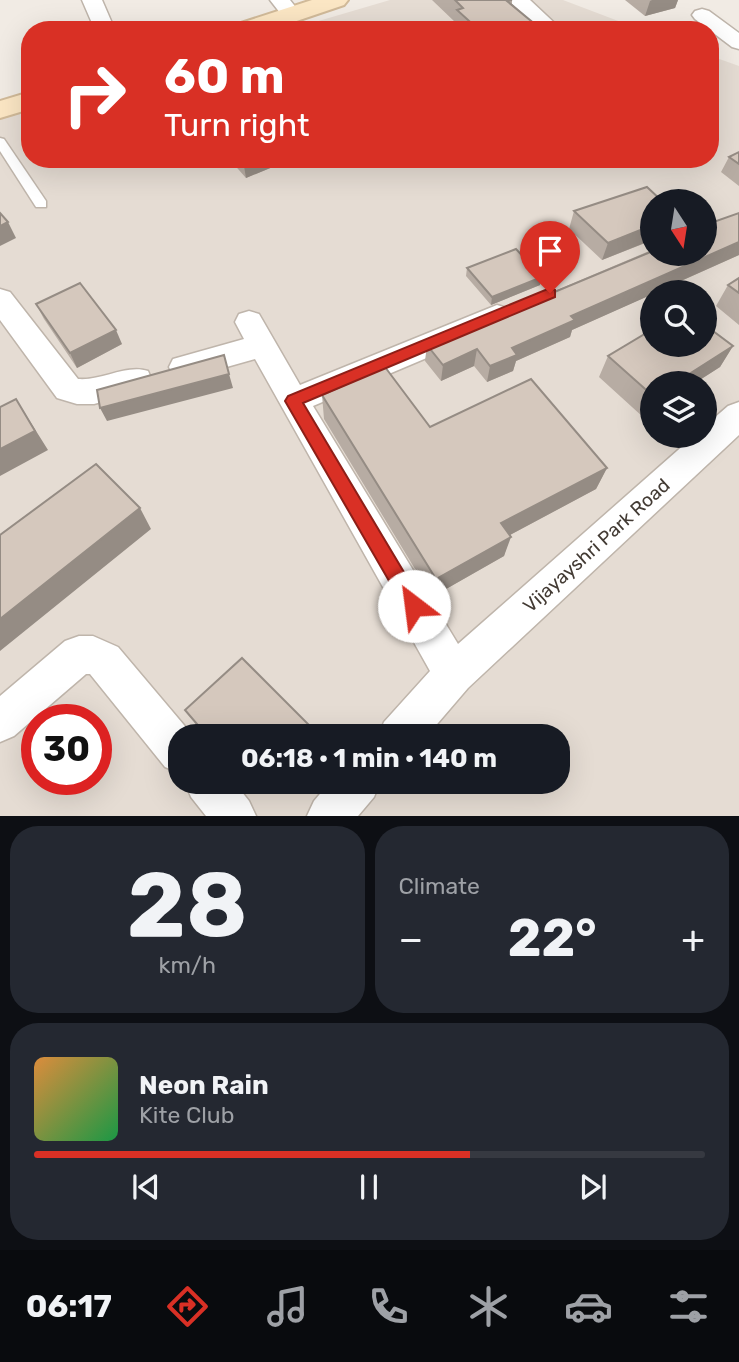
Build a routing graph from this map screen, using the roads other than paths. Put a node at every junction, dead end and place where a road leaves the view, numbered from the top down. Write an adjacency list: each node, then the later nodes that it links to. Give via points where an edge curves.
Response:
1 (92, 0): 6 (street)
2 (336, 0): 4 (main road)
3 (518, 0): 8 (street)
4 (285, 7): 7 (main road)
5 (702, 15): 9 (street)
6 (101, 21)
7 (263, 21)
8 (542, 21)
9 (710, 21)
10 (719, 28): 11 (street)
11 (739, 43)
12 (21, 103): 13 (main road)
13 (0, 110)
14 (0, 142): 15 (lane)
15 (41, 204)
16 (0, 299): 18 (street, via 68,389 79,393 98,391 256,334)
17 (524, 304): 18 (street)
18 (293, 401): 20 (street)
19 (739, 415): 20 (street, Vijayayshri Park Road)
20 (454, 674): 22 (street, Vijayayshri Park Road)
21 (0, 722): 23 (street, via 79,655 93,655 104,661)
22 (410, 724)
23 (168, 738)
24 (216, 794): 26 (street)
25 (348, 794): 27 (street)
26 (234, 816)
27 (329, 816)

